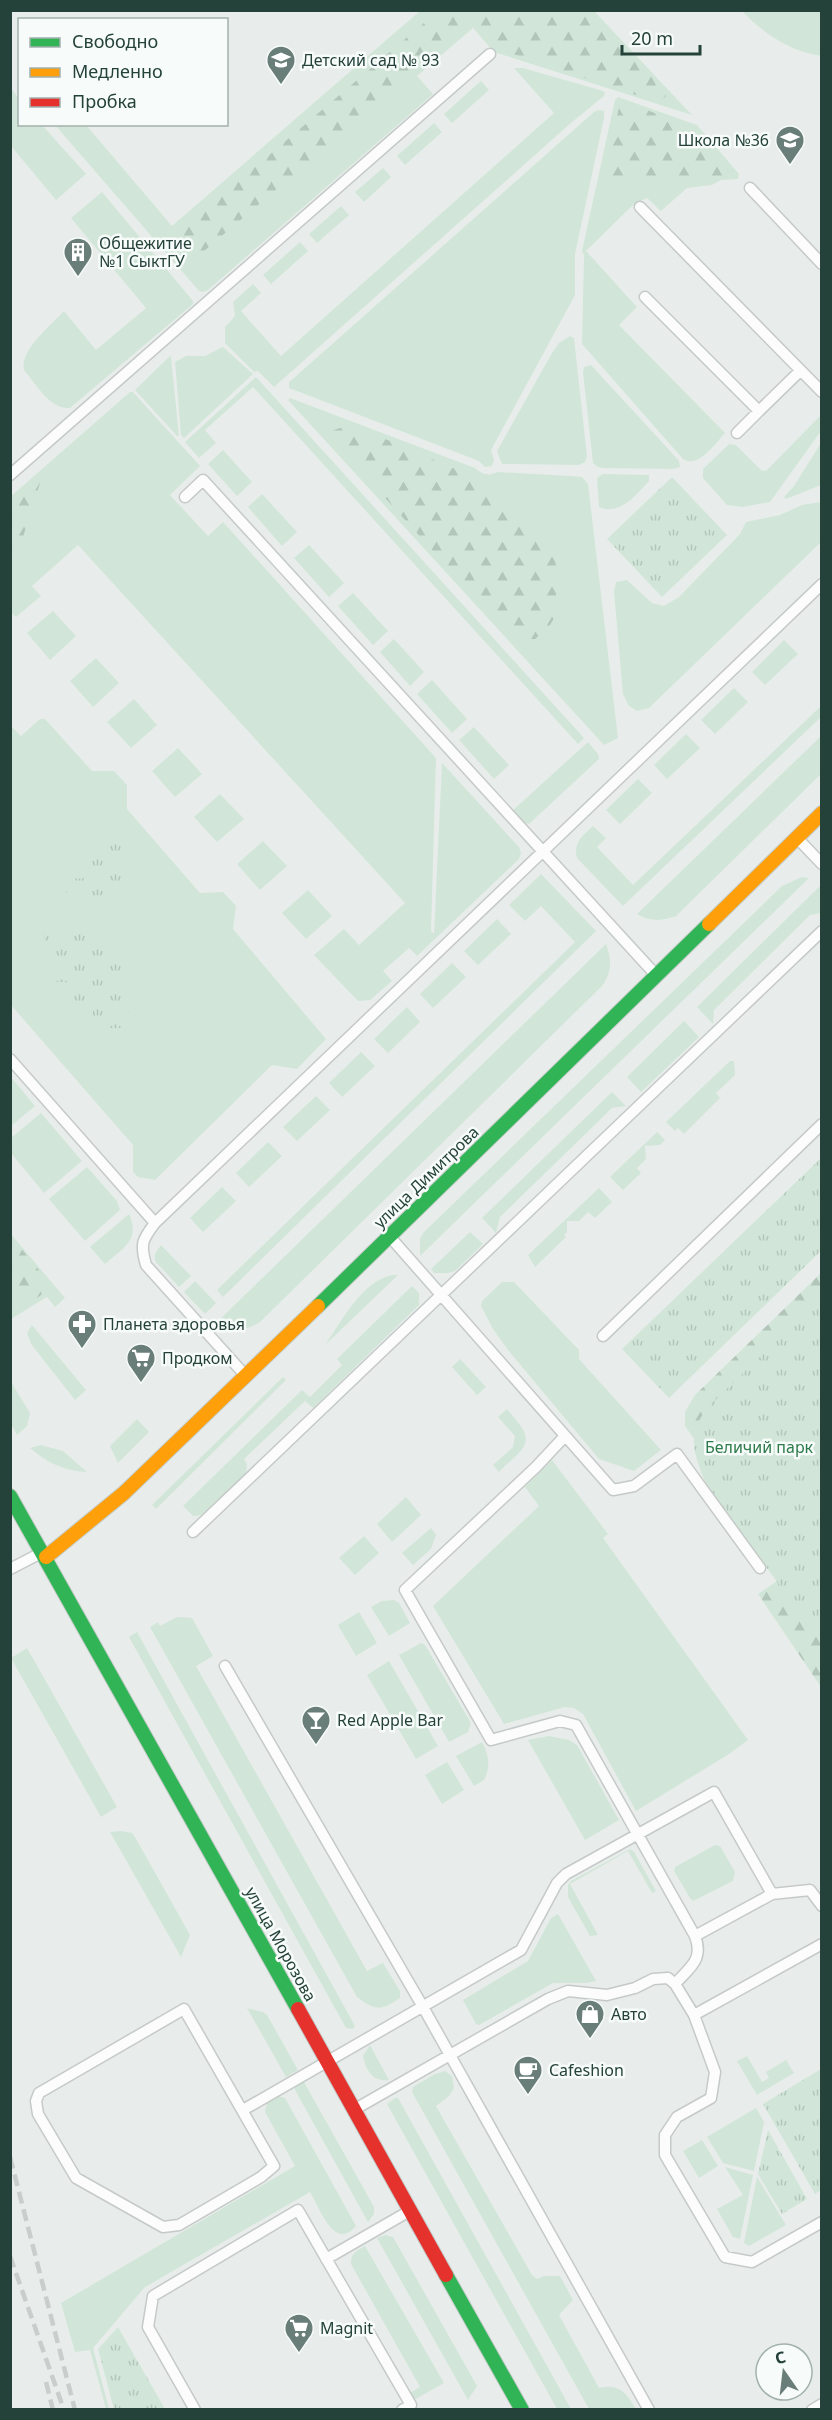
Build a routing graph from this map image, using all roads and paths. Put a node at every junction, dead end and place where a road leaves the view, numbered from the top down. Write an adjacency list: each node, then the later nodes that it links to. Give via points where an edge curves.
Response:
1 (490, 54): 10 (lane)
2 (750, 188): 4 (lane)
3 (640, 207): 6 (lane)
4 (822, 264)
5 (645, 297): 8 (lane)
6 (800, 371): 7 (lane); 8 (lane)
7 (822, 392)
8 (759, 411): 9 (lane)
9 (736, 433)
10 (10, 475)
11 (185, 497): 15 (lane, via 203,480)
12 (822, 584): 15 (lane)
13 (822, 813): 14 (street, улица Димитрова)
14 (796, 837): 16 (lane); 18 (street, улица Димитрова)
15 (543, 852): 18 (lane); 21 (lane)
16 (822, 864)
17 (822, 931): 23 (lane)
18 (656, 975): 22 (street, улица Димитрова)
19 (10, 1059): 21 (lane)
20 (822, 1124): 24 (lane)
21 (155, 1223): 25 (lane, via 141,1248 146,1265)
22 (389, 1236): 23 (lane); 25 (street, улица Димитрова)
23 (442, 1295): 26 (lane); 28 (lane)
24 (603, 1336)
25 (246, 1377): 29 (street, улица Димитрова, via 124,1492)
26 (565, 1436): 30 (lane, via 613,1490 634,1486 677,1454); 33 (lane, via 405,1590 491,1740 553,1722 576,1725)
27 (10, 1496): 29 (street, улица Морозова)
28 (193, 1532)
29 (44, 1554): 31 (lane); 42 (street, улица Морозова)
30 (760, 1568)
31 (10, 1569)
32 (225, 1666): 39 (lane)
33 (638, 1835): 34 (lane, via 714,1792 727,1806); 36 (lane); 39 (lane, via 557,1883 521,1950)
34 (772, 1894): 35 (lane, via 810,1890); 36 (lane)
35 (822, 1906)
36 (695, 1936): 38 (lane, via 700,1949 697,1960)
37 (822, 1944): 40 (lane)
38 (675, 1984): 40 (lane); 41 (lane, via 661,1978 607,1995 568,1991)
39 (423, 2007): 41 (lane); 42 (lane)
40 (694, 2015): 46 (lane, via 715,2072 711,2098 677,2117 665,2135 665,2155 725,2257 752,2262)
41 (450, 2055): 43 (lane); 52 (lane)
42 (327, 2061): 43 (street, улица Морозова); 44 (lane)
43 (354, 2109): 45 (street, улица Морозова)
44 (243, 2110): 44 (lane, via 184,2009 39,2093 36,2101 38,2114 76,2178 163,2227 179,2225 274,2166)
45 (411, 2210): 47 (lane); 51 (street, улица Морозова)
46 (822, 2222)
47 (326, 2259): 49 (lane, via 298,2211 153,2296 148,2327); 50 (lane, via 411,2405)
48 (822, 2404): 53 (lane)
49 (195, 2409)
50 (402, 2409)
51 (522, 2409)
52 (649, 2409)
53 (812, 2409)

